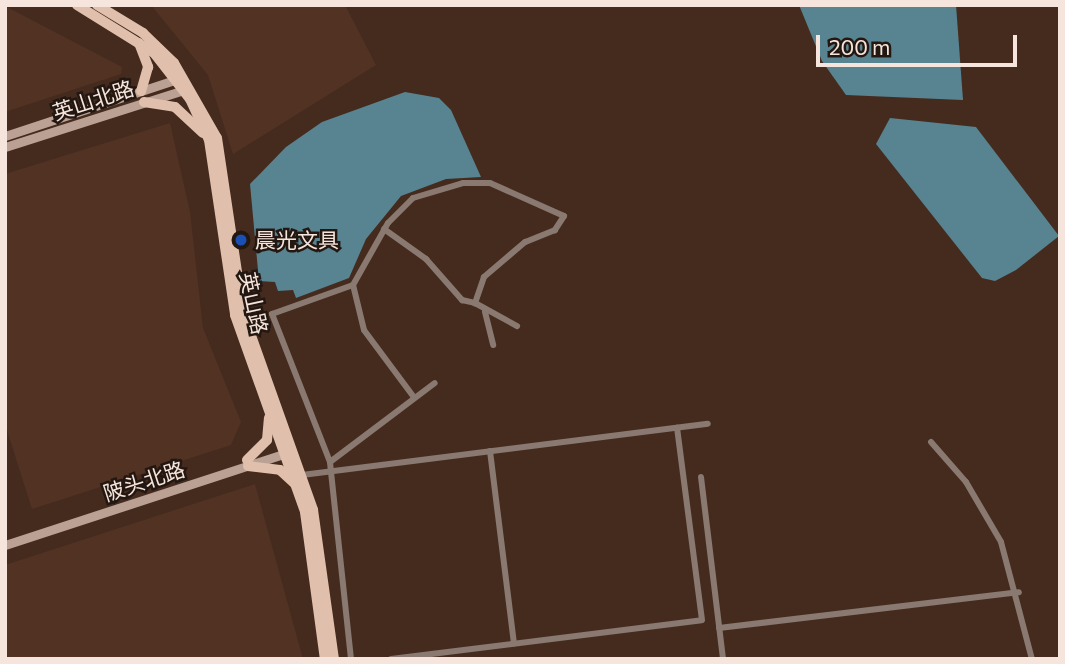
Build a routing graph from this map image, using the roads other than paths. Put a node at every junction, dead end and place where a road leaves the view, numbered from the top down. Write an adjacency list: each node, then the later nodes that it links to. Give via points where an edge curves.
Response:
1 (77, 5): 3 (main road, 英山路)
2 (97, 5): 4 (main road, 英山路, via 143,33)
3 (138, 39): 4 (main road, 英山路); 6 (main road, via 148,67)
4 (181, 78): 5 (main road, 英山路); 6 (main road, 英山北路)
5 (188, 89): 7 (main road, 英山北路); 9 (main road, 英山路); 23 (main road, 英山路, via 223,159 248,333)
6 (141, 91): 8 (main road, 英山北路)
7 (145, 103): 9 (main road, via 176,107); 10 (main road, 英山北路)
8 (5, 136)
9 (209, 140): 19 (main road, 英山路, via 233,306)
10 (5, 147)
11 (384, 229): 12 (street); 13 (street, via 426,259 462,300); 13 (street, via 413,198 463,183 491,183 564,216 555,230 506,255 484,277)
12 (353, 285): 18 (street, via 365,330); 25 (street, via 272,314)
13 (475, 303): 14 (street)
14 (485, 312): 15 (street); 16 (street)
15 (517, 326)
16 (493, 345)
17 (435, 383): 18 (street)
18 (413, 396): 25 (street)
19 (267, 407): 23 (main road, 英山路); 26 (main road, via 267,440)
20 (708, 424): 21 (street)
21 (677, 428): 24 (street); 35 (street, via 702,620)
22 (931, 442): 33 (street, via 985,511)
23 (289, 449): 26 (main road, 陂头北路); 28 (main road, 英山路); 30 (main road, 英山路)
24 (489, 452): 27 (street); 35 (street)
25 (330, 462): 27 (street)
26 (247, 463): 30 (main road, via 280,470); 31 (main road, 陂头北路); 32 (main road, 陂头北路)
27 (328, 471): 28 (street); 38 (street)
28 (302, 475): 37 (main road, 英山路, via 322,550)
29 (701, 477): 34 (street)
30 (299, 492): 36 (main road, 英山路, via 317,569)
31 (5, 538)
32 (5, 545)
33 (1019, 592): 34 (street); 41 (street)
34 (719, 628): 40 (street)
35 (514, 643): 39 (street)
36 (325, 659)
37 (334, 659)
38 (351, 659)
39 (391, 659)
40 (723, 659)
41 (1032, 659)

